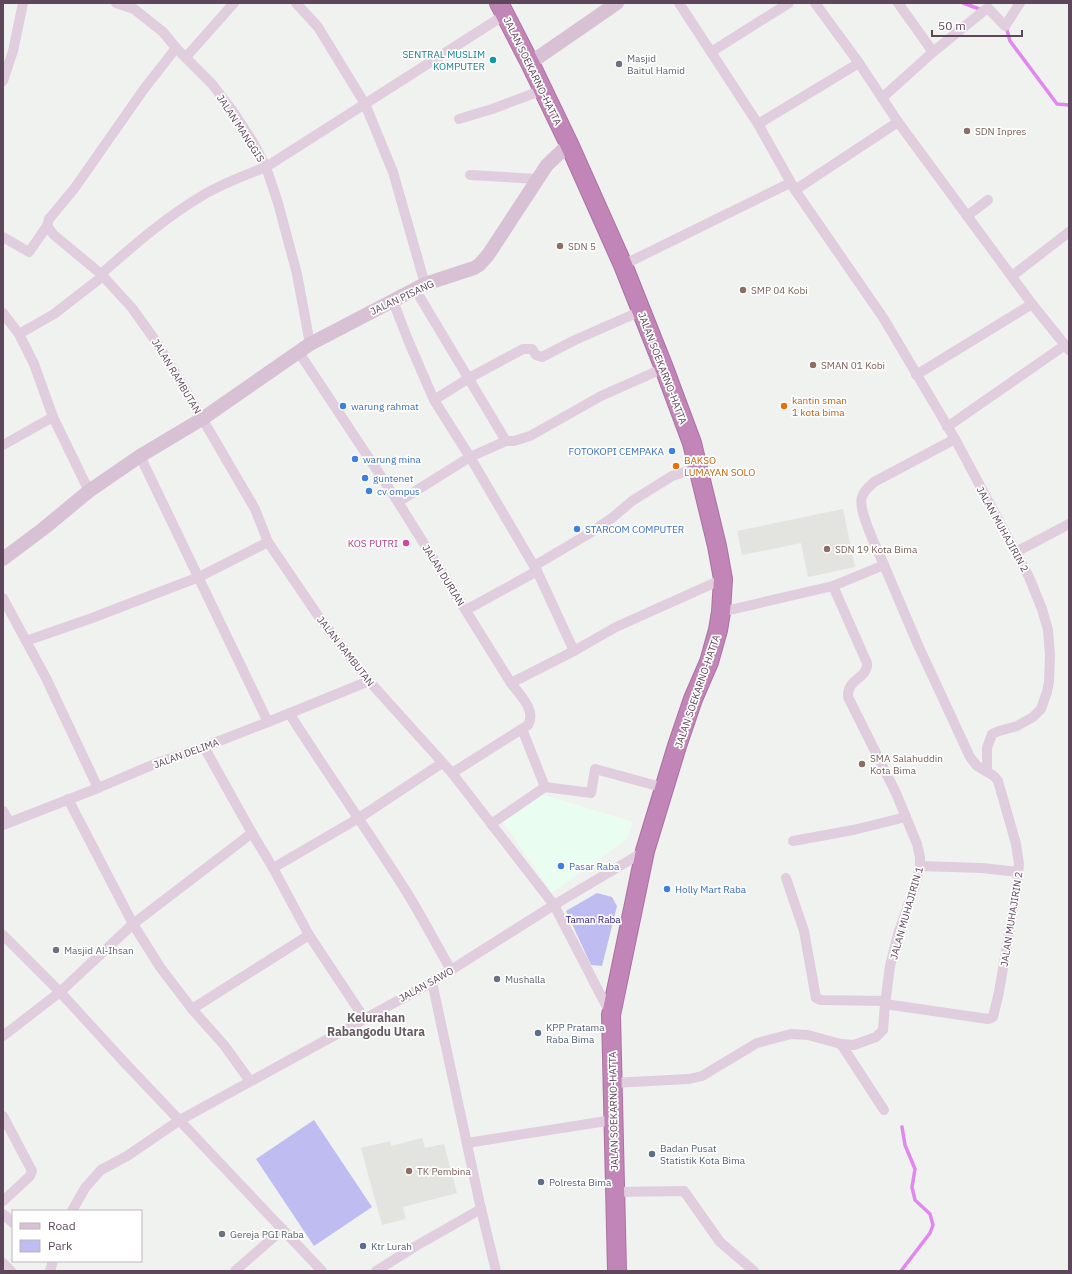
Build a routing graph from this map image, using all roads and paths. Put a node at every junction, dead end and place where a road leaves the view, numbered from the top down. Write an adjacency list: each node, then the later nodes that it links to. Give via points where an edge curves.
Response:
1 (23, 3): 17 (street)
2 (116, 3): 11 (street, JALAN MANGGIS)
3 (234, 3): 16 (street)
4 (296, 3): 23 (street, via 318,27)
5 (617, 3): 18 (street)
6 (679, 3): 14 (street)
7 (789, 3): 14 (street)
8 (815, 3): 19 (street)
9 (898, 3): 15 (street)
10 (1020, 3): 15 (street, via 1005,26 988,8)
11 (135, 6): 13 (street, JALAN MANGGIS)
12 (503, 8): 18 (highway, JALAN SOEKARNO-HATTA); 23 (street)
13 (176, 48): 16 (street, JALAN MANGGIS); 34 (street, via 74,189 49,219)
14 (711, 52): 26 (street)
15 (933, 52): 22 (street)
16 (186, 57): 28 (street, JALAN MANGGIS, via 232,110)
17 (7, 58): 20 (street)
18 (530, 63): 21 (highway, JALAN SOEKARNO-HATTA)
19 (859, 63): 22 (street); 26 (street)
20 (3, 81)
21 (543, 90): 24 (street); 27 (highway, JALAN SOEKARNO-HATTA)
22 (882, 98): 25 (street)
23 (365, 104): 28 (street); 40 (street, via 393,172)
24 (459, 119)
25 (898, 122): 31 (street); 33 (street)
26 (758, 124): 31 (street)
27 (569, 144): 30 (street, JALAN PISANG, via 547,165); 37 (highway, JALAN SOEKARNO-HATTA)
28 (266, 167): 38 (street, via 232,180 176,212 141,239); 47 (street, JALAN MANGGIS, via 297,274)
29 (470, 175): 30 (street)
30 (538, 179): 40 (street, JALAN PISANG, via 479,265 466,272)
31 (793, 186): 37 (street); 49 (street, via 884,319)
32 (988, 200): 33 (street)
33 (967, 216): 39 (street)
34 (47, 226): 36 (street, via 29,252); 38 (street, JALAN RAMBUTAN, via 54,235)
35 (1069, 232): 39 (street)
36 (3, 237)
37 (623, 265): 43 (highway, JALAN SOEKARNO-HATTA)
38 (102, 275): 45 (street, via 54,314); 53 (street, JALAN RAMBUTAN, via 132,308 158,343)
39 (1012, 276): 42 (street)
40 (420, 287): 41 (street, JALAN PISANG); 50 (street)
41 (392, 301): 47 (street, JALAN PISANG); 51 (street)
42 (1032, 304): 46 (street); 49 (street)
43 (641, 311): 48 (highway, JALAN SOEKARNO-HATTA); 50 (street, via 542,357 536,355 532,349 523,349)
44 (3, 313): 45 (street)
45 (19, 334): 52 (street, via 34,364)
46 (1067, 347): 54 (street)
47 (304, 348): 53 (street, JALAN PISANG); 62 (street, JALAN DURIAN)
48 (664, 368): 56 (street, via 601,396 530,436); 60 (highway, JALAN SOEKARNO-HATTA, via 692,443)
49 (916, 375): 54 (street)
50 (469, 378): 51 (street); 56 (street)
51 (434, 400): 59 (street)
52 (53, 417): 57 (street); 61 (street)
53 (202, 419): 58 (street, JALAN PISANG); 64 (street, JALAN RAMBUTAN, via 255,509)
54 (947, 427): 55 (street)
55 (955, 439): 65 (street, JALAN MUHAJIRIN 2); 67 (street, JALAN MUHAJIRIN 2, via 874,482 865,491 860,504)
56 (506, 441): 59 (street)
57 (3, 446)
58 (140, 456): 61 (street, JALAN PISANG); 69 (street)
59 (470, 457): 62 (street); 68 (street)
60 (698, 468): 68 (street, via 672,476); 70 (highway, JALAN SOEKARNO-HATTA)
61 (89, 491): 66 (street, JALAN PISANG)
62 (398, 502): 73 (street, JALAN DURIAN)
63 (1069, 524): 65 (street)
64 (268, 542): 69 (street); 77 (street, JALAN RAMBUTAN, via 321,620)
65 (1016, 552): 84 (street, JALAN MUHAJIRIN 2, via 1042,608 1048,630 1049,682 1041,709 1033,717 1017,726 992,734 987,748)
66 (3, 559)
67 (884, 565): 71 (street); 84 (street, JALAN MUHAJIRIN 2, via 960,736 977,766)
68 (535, 568): 73 (street); 76 (street)
69 (199, 577): 75 (street); 80 (street)
70 (723, 579): 74 (highway, JALAN SOEKARNO-HATTA); 76 (street, via 616,627)
71 (833, 586): 74 (street); 91 (street, JALAN MUHAJIRIN 1, via 867,663 865,672 850,685 848,697)
72 (3, 598): 75 (street)
73 (466, 610): 78 (street, JALAN DURIAN)
74 (721, 612): 88 (highway, JALAN SOEKARNO-HATTA, via 709,662 693,699)
75 (26, 641): 87 (street)
76 (574, 651): 78 (street)
77 (369, 681): 79 (street, JALAN DELIMA); 83 (street, JALAN RAMBUTAN)
78 (511, 684): 81 (street, JALAN DURIAN, via 532,714 530,722)
79 (289, 713): 80 (street, JALAN DELIMA); 92 (street)
80 (268, 722): 82 (street, JALAN DELIMA)
81 (522, 729): 85 (street, JALAN DURIAN); 86 (street)
82 (204, 747): 87 (street, JALAN DELIMA, via 157,763); 95 (street)
83 (442, 763): 85 (street, JALAN RAMBUTAN); 92 (street)
84 (987, 772): 100 (street, JALAN MUHAJIRIN 2, via 996,778 1002,793 1016,844)
85 (452, 773): 94 (street, JALAN RAMBUTAN)
86 (545, 787): 88 (street, via 591,793 595,770); 94 (street)
87 (98, 788): 89 (street, JALAN DELIMA)
88 (665, 788): 97 (highway, JALAN SOEKARNO-HATTA)
89 (68, 799): 93 (street, JALAN DELIMA); 103 (street)
90 (3, 811): 93 (street)
91 (906, 817): 96 (street); 98 (street, JALAN MUHAJIRIN 1, via 917,844)
92 (359, 818): 99 (street); 106 (street)
93 (6, 824)
94 (491, 824): 102 (street, JALAN RAMBUTAN)
95 (252, 833): 99 (street); 103 (street)
96 (793, 841)
97 (645, 851): 102 (street, JALAN SAWO); 111 (highway, JALAN SOEKARNO-HATTA)
98 (920, 866): 100 (street); 109 (street, JALAN MUHAJIRIN 1, via 898,934)
99 (273, 868): 105 (street)
100 (1018, 872): 109 (street, JALAN MUHAJIRIN 2, via 1018,886 995,1015 991,1018)
101 (786, 878): 109 (street, JALAN MUHAJIRIN 2, via 804,931 816,998)
102 (554, 905): 106 (street, JALAN SAWO); 111 (street, JALAN RAMBUTAN)
103 (133, 924): 108 (street); 110 (street, via 160,967)
104 (3, 934): 108 (street)
105 (309, 935): 110 (street); 112 (street)
106 (451, 970): 107 (street, JALAN SAWO)
107 (432, 982): 112 (street, JALAN SAWO); 121 (street)
108 (60, 992): 113 (street); 119 (street)
109 (885, 1002): 114 (street, JALAN MUHAJIRIN 1, via 884,1027 879,1035 854,1045)
110 (192, 1008): 115 (street, via 224,1045)
111 (611, 1015): 116 (highway, JALAN SOEKARNO-HATTA)
112 (364, 1018): 115 (street, JALAN SAWO)
113 (3, 1036)
114 (841, 1044): 116 (street, JALAN MUHAJIRIN 1, via 808,1035 791,1034 757,1043 702,1076); 117 (street)
115 (250, 1082): 119 (street, JALAN SAWO)
116 (612, 1083): 120 (highway, JALAN SOEKARNO-HATTA)
117 (884, 1110)
118 (3, 1116): 123 (street, via 32,1171 30,1176)
119 (180, 1120): 125 (street, JALAN SAWO, via 127,1156 101,1170 85,1188); 128 (street)
120 (613, 1120): 121 (street); 122 (highway, JALAN SOEKARNO-HATTA)
121 (467, 1143): 124 (street)
122 (615, 1192): 135 (highway, JALAN SOEKARNO-HATTA); 136 (street, via 684,1191 720,1242)
123 (3, 1201)
124 (481, 1208): 133 (street); 134 (street)
125 (73, 1210)
126 (3, 1214): 127 (street)
127 (12, 1222)
128 (283, 1229): 131 (street); 132 (street)
129 (3, 1264): 130 (street)
130 (11, 1271)
131 (235, 1271)
132 (322, 1271)
133 (376, 1271)
134 (496, 1271)
135 (617, 1271)
136 (754, 1271)

